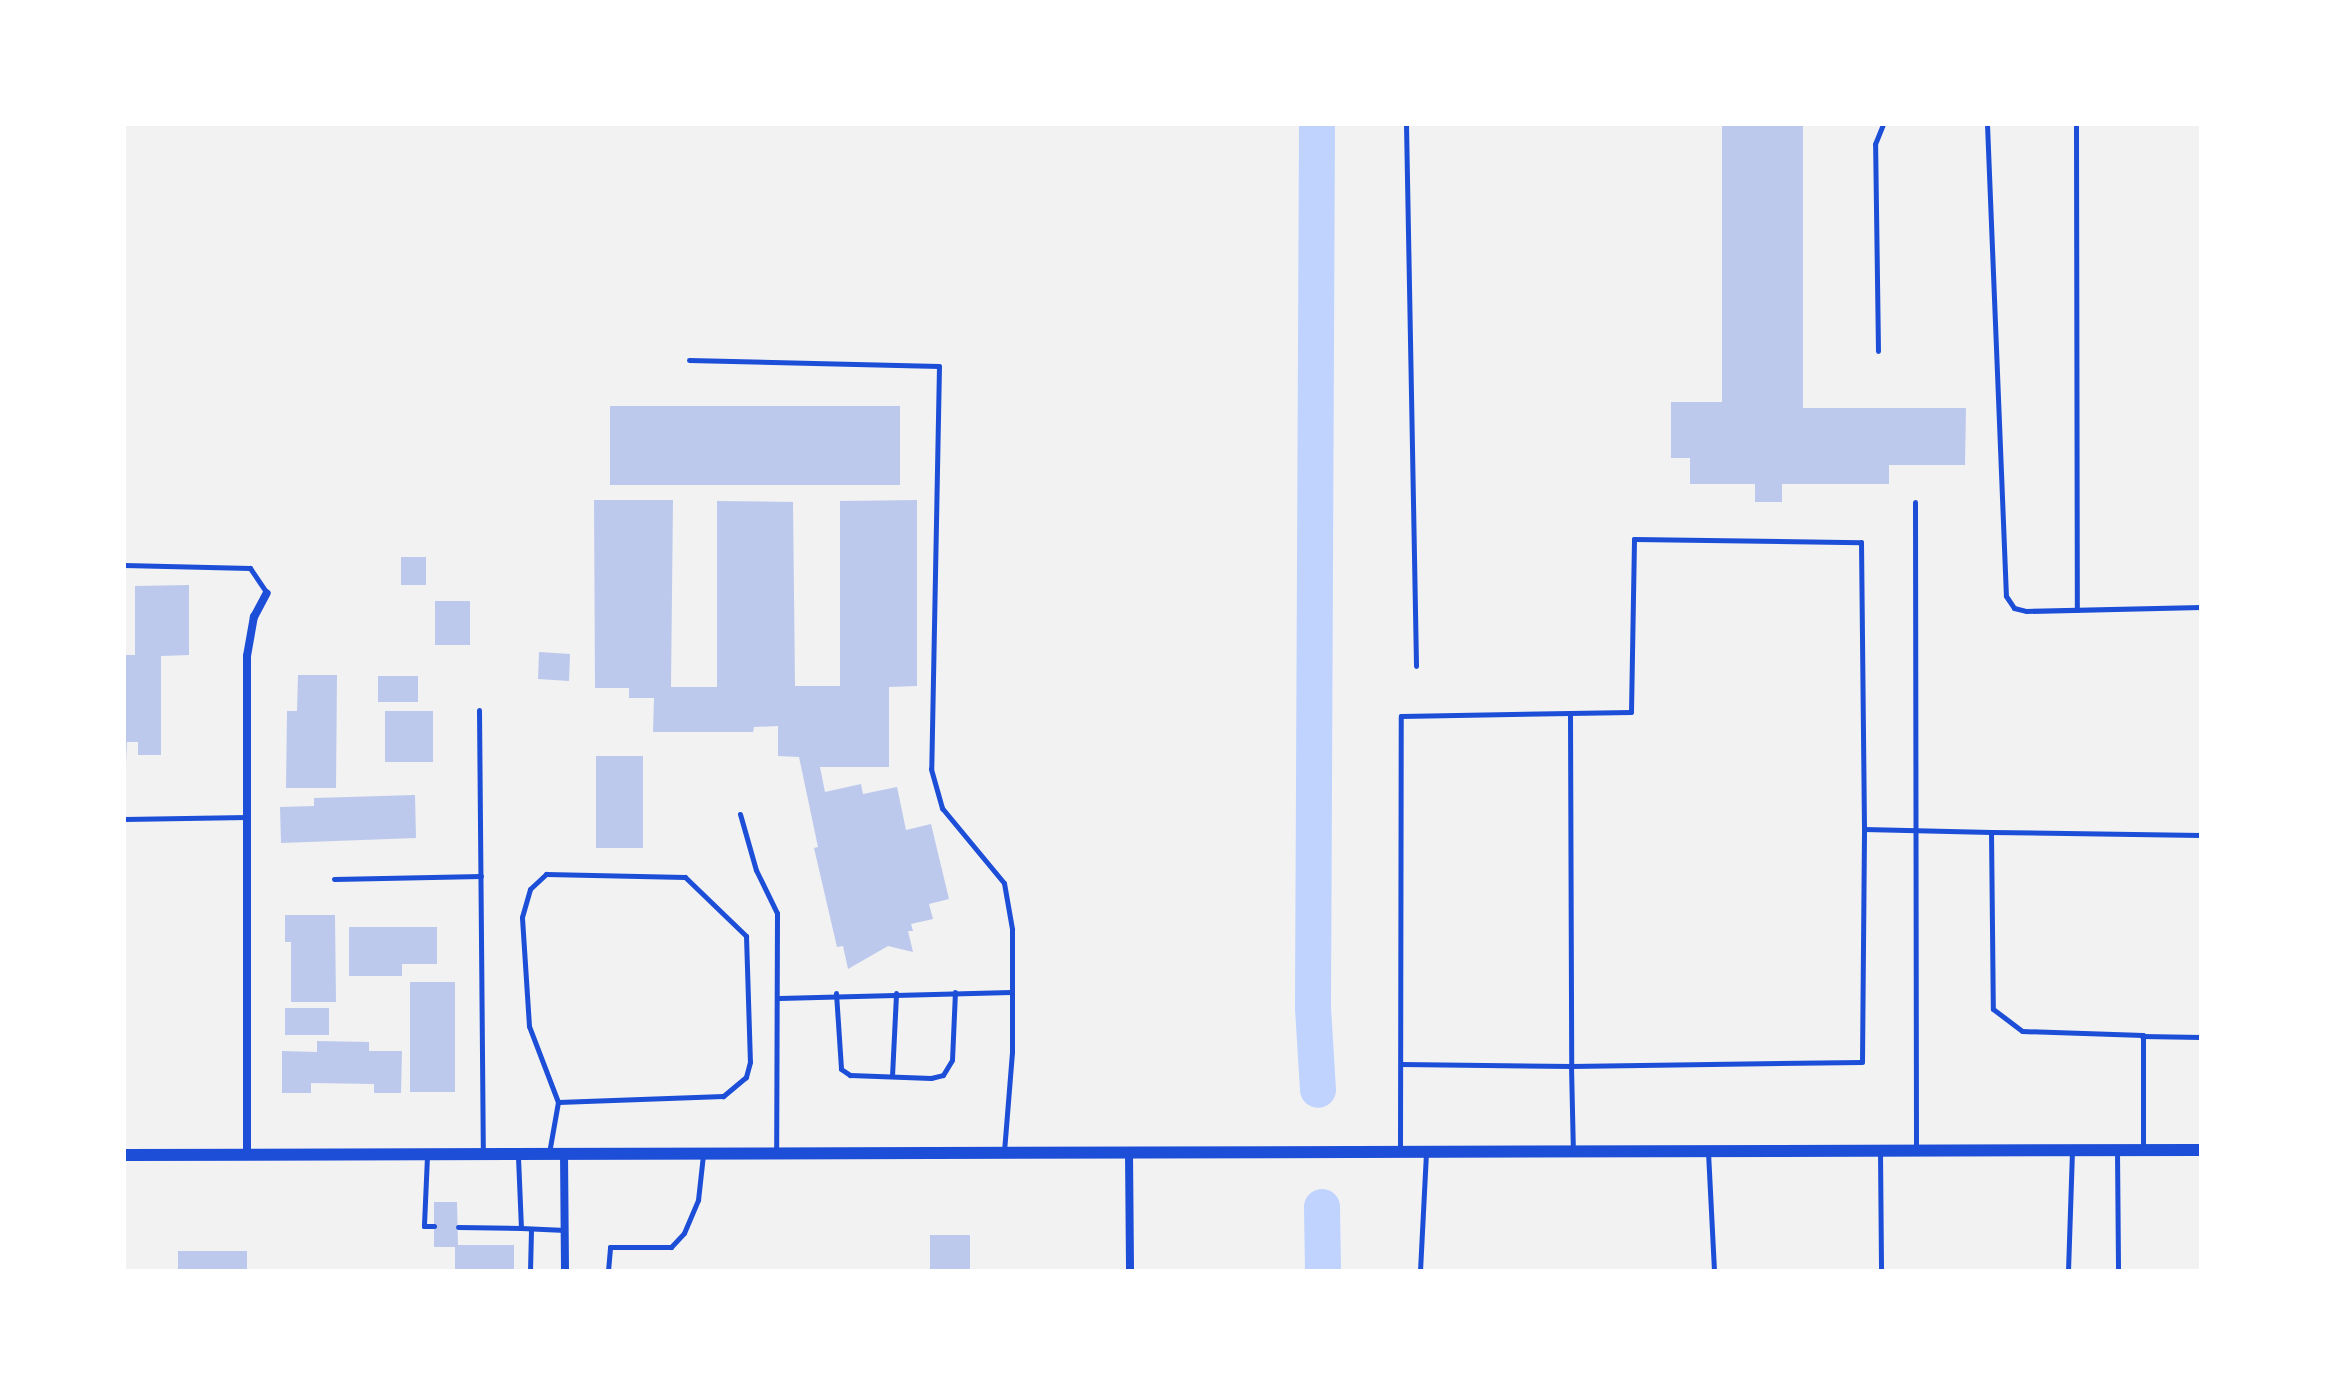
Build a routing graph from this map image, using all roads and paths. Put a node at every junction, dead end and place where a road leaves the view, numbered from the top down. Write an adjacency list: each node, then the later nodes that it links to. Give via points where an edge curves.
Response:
1 (1406, 124): 12 (lane)
2 (1883, 124): 5 (lane, via 1875,144)
3 (1987, 124): 11 (lane, via 2006,596 2014,608 2026,611)
4 (2076, 124): 11 (lane)
5 (1878, 351)
6 (689, 360): 25 (lane, via 939,366 934,791 1004,883 1012,929)
7 (1915, 502): 19 (lane)
8 (124, 565): 9 (lane, via 250,568)
9 (267, 593): 16 (street, via 248,643)
10 (2201, 607): 11 (lane)
11 (2077, 610)
12 (1416, 666)
13 (479, 710): 22 (lane)
14 (1570, 715): 18 (lane, via 1631,712 1634,539 1855,539 1861,542); 31 (lane, via 1401,716); 32 (lane)
15 (740, 814): 28 (lane, via 756,870 777,913)
16 (247, 817): 17 (lane); 55 (street)
17 (124, 819)
18 (1864, 829): 19 (lane); 32 (lane, via 1862,1062)
19 (1916, 830): 20 (lane); 36 (lane)
20 (1991, 832): 21 (lane); 29 (lane, via 1993,1009 2022,1031)
21 (2201, 835)
22 (481, 876): 23 (lane); 48 (lane)
23 (334, 879)
24 (955, 992): 25 (lane); 27 (lane); 33 (lane, via 952,1060 943,1075)
25 (1011, 992): 47 (lane)
26 (836, 993): 27 (lane); 28 (lane); 33 (lane, via 841,1069 850,1075)
27 (896, 993): 33 (lane)
28 (779, 998): 46 (lane)
29 (2141, 1035): 30 (lane); 39 (lane)
30 (2201, 1037)
31 (1401, 1064): 32 (lane); 41 (lane)
32 (1571, 1066): 43 (lane)
33 (892, 1076)
34 (558, 1102): 34 (lane, via 529,1026 522,917 530,889 546,874 685,877 746,936 750,1062 736,1087 723,1096); 50 (lane)
35 (1880, 1150): 36 (street); 44 (street); 67 (lane)
36 (1916, 1150): 37 (street)
37 (2072, 1150): 38 (street); 68 (lane)
38 (2117, 1150): 39 (street); 69 (lane)
39 (2143, 1150): 40 (street)
40 (2201, 1150)
41 (1400, 1151): 42 (street); 45 (street)
42 (1426, 1151): 43 (street); 65 (lane)
43 (1573, 1151): 44 (street)
44 (1708, 1151): 66 (lane)
45 (1129, 1152): 47 (street); 64 (street)
46 (776, 1153): 47 (street); 52 (street)
47 (1004, 1153)
48 (483, 1154): 49 (street); 54 (street)
49 (518, 1154): 50 (street); 58 (lane)
50 (549, 1154): 51 (street)
51 (564, 1154): 52 (street); 60 (street)
52 (703, 1154): 63 (lane, via 698,1200 684,1233 671,1247 610,1247)
53 (124, 1155): 55 (street)
54 (427, 1155): 55 (street); 56 (lane, via 424,1226)
55 (247, 1156)
56 (434, 1226)
57 (458, 1227): 58 (lane)
58 (521, 1228): 59 (lane)
59 (531, 1229): 60 (lane); 61 (lane)
60 (565, 1230): 62 (street)
61 (530, 1271)
62 (565, 1271)
63 (608, 1271)
64 (1130, 1271)
65 (1420, 1271)
66 (1714, 1271)
67 (1881, 1271)
68 (2068, 1271)
69 (2118, 1271)

